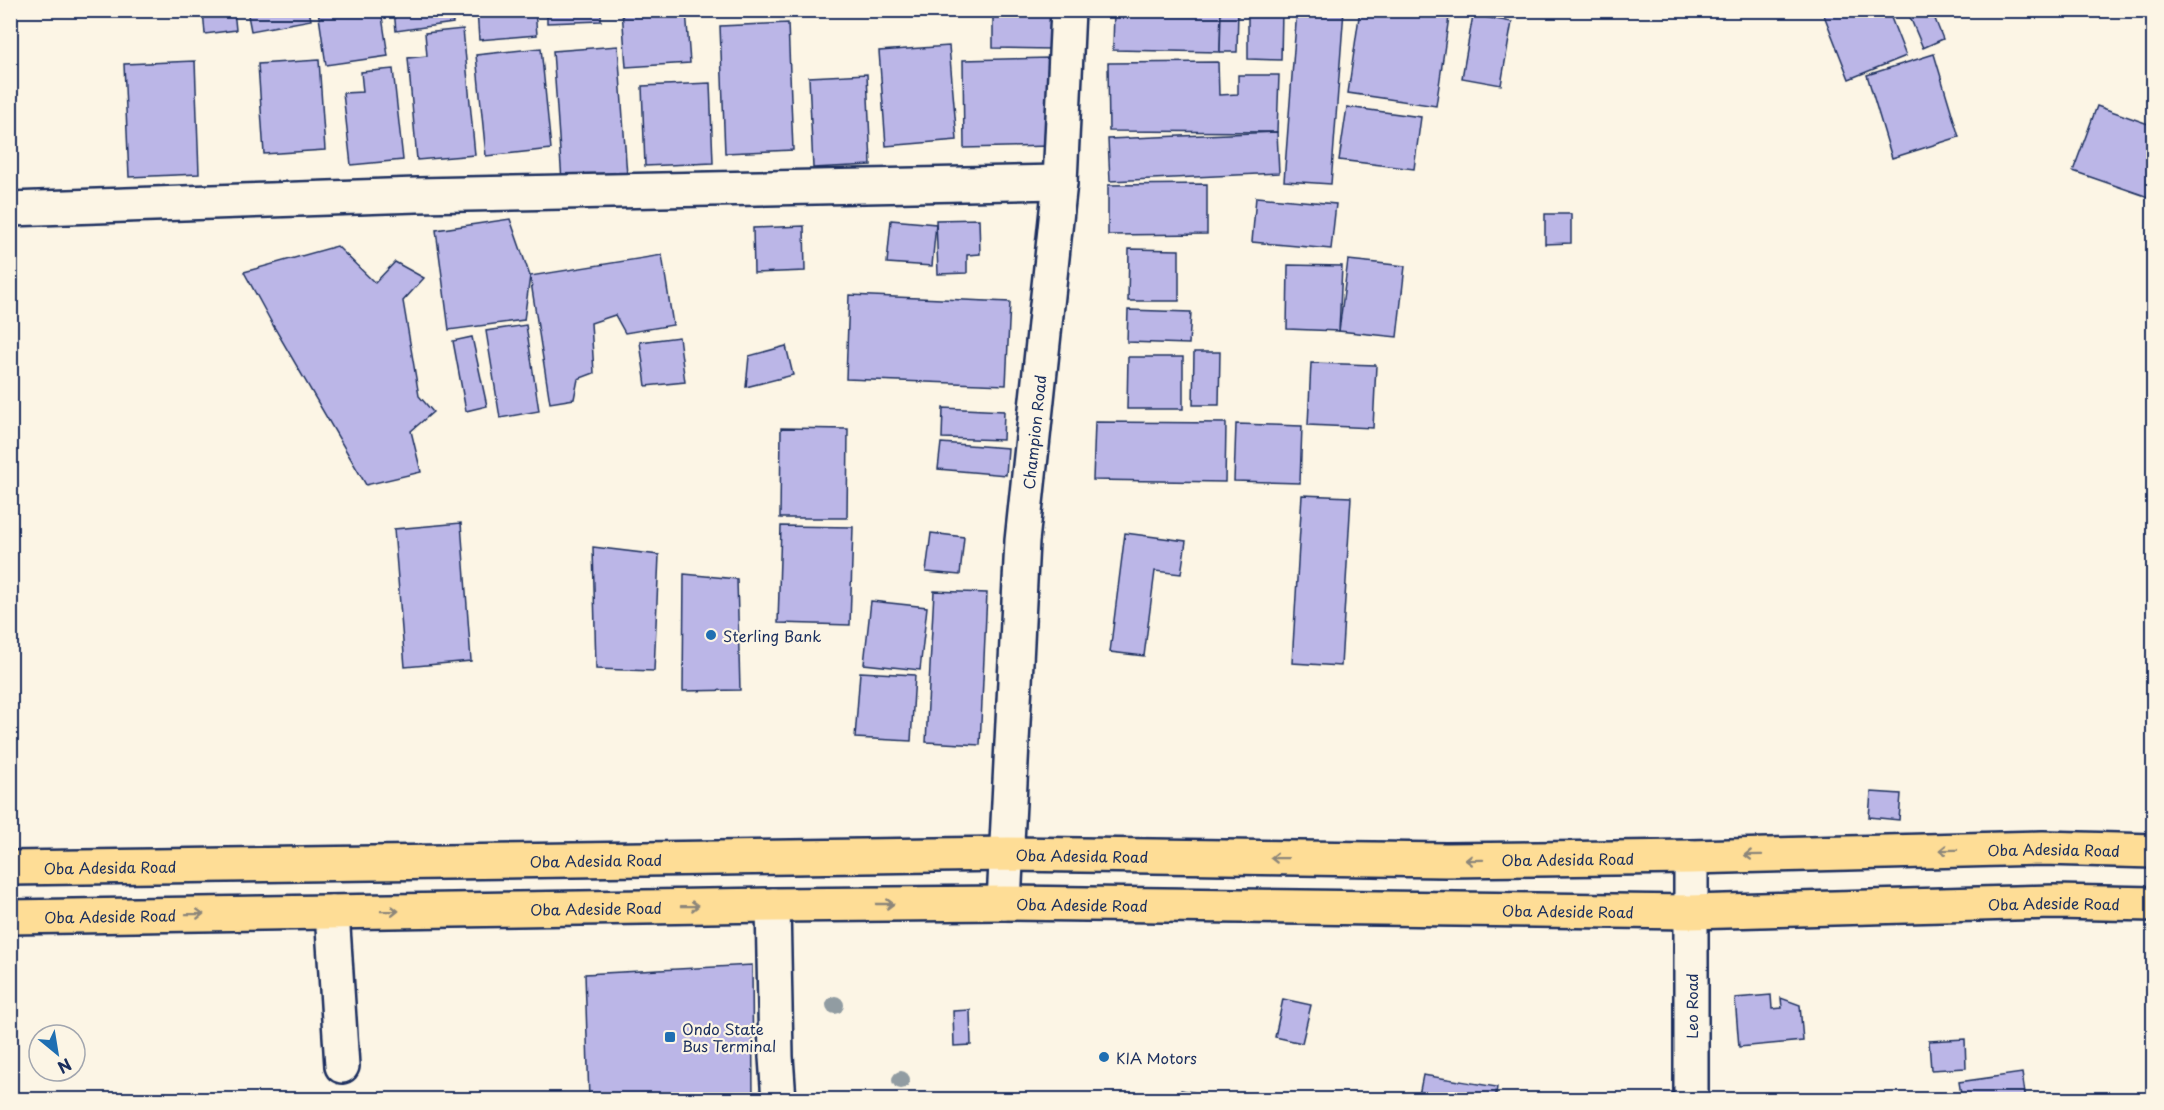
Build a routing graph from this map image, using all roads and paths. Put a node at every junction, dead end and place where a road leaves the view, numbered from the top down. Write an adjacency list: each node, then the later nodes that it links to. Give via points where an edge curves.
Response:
1 (1068, 10): 2 (street, Champion Road)
2 (1060, 182): 3 (street, via 417,195); 5 (street, Champion Road, via 1022,541)
3 (10, 209)
4 (2154, 851): 6 (main road, Oba Adesida Road, one-way to 6, via 2043,848)
5 (1008, 854): 6 (main road, Oba Adesida Road, one-way to 5, via 1446,860); 7 (main road, Oba Adesida Road); 8 (street, Champion Road)
6 (1690, 857): 12 (street, Leo Road)
7 (10, 868)
8 (1004, 903): 9 (main road, Oba Adeside Road, one-way to 8); 12 (main road, Oba Adeside Road)
9 (773, 904): 11 (main road, Oba Adeside Road, one-way to 9); 15 (street)
10 (2154, 904): 12 (main road, Oba Adeside Road, via 2054,902)
11 (332, 912): 13 (main road, Oba Adeside Road, one-way to 11); 14 (street)
12 (1691, 912): 16 (street, Leo Road)
13 (10, 917)
14 (342, 1066)
15 (779, 1100)
16 (1691, 1100)

